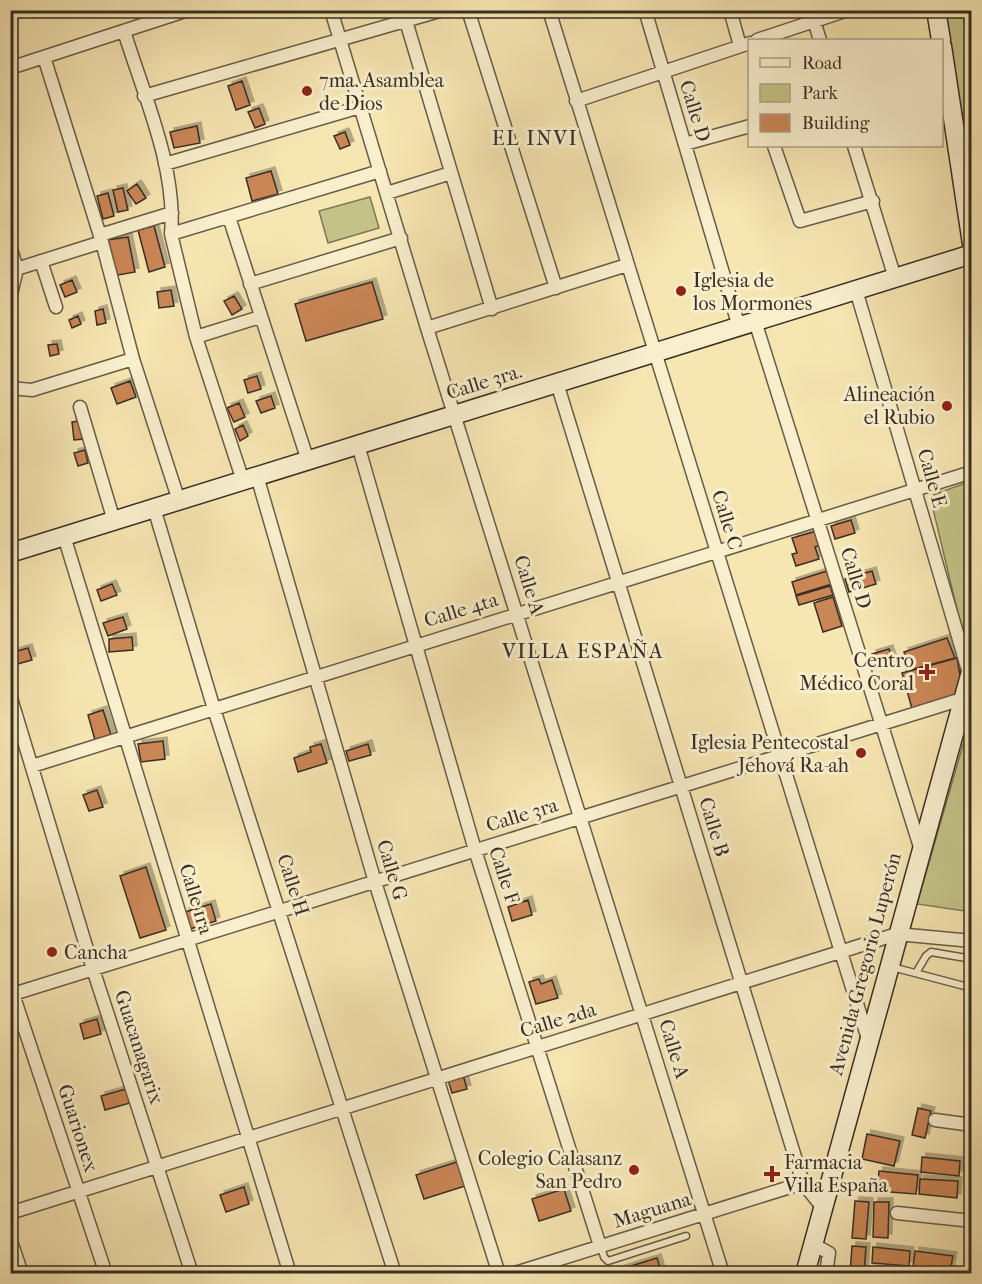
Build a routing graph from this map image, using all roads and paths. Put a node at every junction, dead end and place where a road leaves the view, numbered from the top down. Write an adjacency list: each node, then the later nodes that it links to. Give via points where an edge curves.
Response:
1 (188, 10): 12 (street)
2 (331, 10): 16 (street, Calle A)
3 (443, 10): 10 (street)
4 (468, 10): 47 (street)
5 (549, 10): 23 (street, Calle C)
6 (645, 10): 21 (street, Calle D)
7 (730, 10): 17 (street)
8 (848, 10): 11 (street)
9 (936, 10): 15 (main road)
10 (406, 21): 16 (street); 31 (street)
11 (814, 21): 13 (street); 14 (street)
12 (124, 31): 19 (street); 22 (street, Calle G)
13 (760, 39)
14 (820, 39)
15 (941, 39)
16 (339, 40): 22 (street); 24 (street, Calle A)
17 (745, 44): 21 (street)
18 (943, 53): 39 (main road)
19 (44, 57): 20 (street); 38 (street)
20 (10, 68)
21 (663, 72): 23 (street); 26 (street, Calle D)
22 (144, 96): 29 (street, Calle G)
23 (576, 101): 43 (street, Calle C)
24 (360, 107): 29 (street); 30 (street, Calle A)
25 (748, 127): 26 (street)
26 (685, 144): 53 (street, Calle D)
27 (774, 147): 33 (street, via 800,221)
28 (854, 147): 33 (street)
29 (165, 164): 34 (street, Calle G)
30 (380, 171): 32 (street, Calle A); 35 (street)
31 (451, 173): 32 (street); 51 (street)
32 (387, 193): 37 (street, Calle A)
33 (873, 201): 45 (street)
34 (172, 213): 36 (street, Calle G); 38 (street)
35 (229, 217): 36 (street); 46 (street)
36 (171, 234): 55 (street, Calle G)
37 (401, 238): 46 (street); 54 (street, Calle A)
38 (101, 239): 42 (street); 57 (street)
39 (972, 244)
40 (10, 246): 44 (street)
41 (972, 254): 45 (main road, Calle 3ra.)
42 (42, 261): 44 (street); 50 (street)
43 (627, 266): 47 (street); 56 (street, Calle C)
44 (14, 270): 49 (street)
45 (895, 278): 48 (main road, Calle 3ra.)
46 (250, 284): 52 (street)
47 (556, 288): 51 (street)
48 (856, 290): 53 (main road, Calle 3ra.); 66 (street, Calle E)
49 (10, 298)
50 (56, 307)
51 (492, 309): 54 (street)
52 (260, 317): 55 (street); 63 (street)
53 (747, 324): 56 (main road, Calle 3ra.); 70 (street, Calle D)
54 (427, 328): 61 (street, Calle A)
55 (196, 337): 65 (street, Calle G)
56 (654, 353): 58 (main road, Calle 3ra.); 72 (street, Calle C)
57 (133, 359): 59 (street, via 32,390); 67 (street)
58 (557, 383): 61 (main road, Calle 3ra.); 74 (street, Calle B)
59 (10, 388)
60 (80, 407): 69 (street)
61 (456, 415): 62 (main road, Calle 3ra.); 75 (street, Calle A)
62 (358, 445): 63 (main road, Calle 3ra.); 76 (street, Calle F)
63 (308, 461): 65 (main road, Calle 3ra.)
64 (972, 472): 66 (street, Calle 4ta)
65 (250, 478): 67 (main road, Calle 3ra.); 77 (street, Calle G)
66 (915, 490): 70 (street, Calle 4ta); 78 (street, Calle E)
67 (179, 501): 68 (main road, Calle 3ra.)
68 (154, 508): 69 (main road, Calle 3ra.); 80 (street, Calle H)
69 (114, 521): 71 (main road, Calle 3ra.)
70 (818, 521): 72 (street, Calle 4ta); 81 (street, Calle D)
71 (64, 536): 73 (main road, Calle 3ra.); 83 (street, Calle 1ra)
72 (716, 550): 74 (street, Calle 4ta); 84 (street, Calle C)
73 (10, 553)
74 (618, 581): 75 (street, Calle 4ta); 86 (street, Calle B)
75 (518, 613): 76 (street, Calle 4ta); 87 (street, Calle A)
76 (417, 644): 77 (street, Calle 4ta); 89 (street, Calle F)
77 (316, 676): 80 (street, Calle 4ta); 90 (street, Calle G)
78 (969, 684): 81 (street, Calle 3ra); 88 (main road, Avenida Gregorio Luperón)
79 (10, 695): 82 (street, Guacanagarix)
80 (214, 709): 83 (street, Calle 4ta); 91 (street, Calle H)
81 (882, 724): 84 (street, Calle 3ra); 88 (street, Calle D)
82 (15, 726): 85 (street, Guacanagarix)
83 (125, 737): 85 (street, Calle 4ta); 93 (street, Calle 1ra)
84 (780, 756): 86 (street, Calle 3ra); 95 (street, Calle C)
85 (32, 766): 98 (street, Guacanagarix)
86 (681, 786): 87 (street, Calle 3ra); 100 (street, Calle B)
87 (581, 817): 89 (street, Calle 3ra); 103 (street, Calle A)
88 (920, 847): 92 (main road, Avenida Gregorio Luperón)
89 (475, 850): 90 (street, Calle 3ra); 105 (street, Calle F)
90 (375, 882): 91 (street, Calle 3ra); 106 (street, Calle G)
91 (281, 911): 93 (street, Calle 3ra); 107 (street, Calle H)
92 (897, 934): 94 (street, Calle 2da); 95 (street, Calle 2da); 97 (main road, Avenida Gregorio Luperón)
93 (188, 940): 98 (street, Calle 3ra); 110 (street, Calle 1ra)
94 (972, 941)
95 (841, 951): 100 (street, Calle 2da); 104 (street, Calle C)
96 (972, 959): 99 (lane, via 931,952)
97 (888, 966): 99 (lane); 104 (main road, Avenida Gregorio Luperón)
98 (93, 969): 102 (street, Calle 3ra); 111 (street, Guacanagarix)
99 (916, 973): 101 (lane)
100 (741, 982): 103 (street, Calle 2da); 112 (street, Calle B)
101 (972, 988)
102 (12, 994): 113 (street, Guarionex)
103 (643, 1014): 105 (street, Calle 2da); 117 (street, Calle A)
104 (869, 1040): 114 (main road, Avenida Gregorio Luperón)
105 (538, 1046): 106 (street, Calle 2da); 122 (street, Calle F)
106 (438, 1077): 107 (street, Calle 2da); 129 (street, Calle G)
107 (343, 1108): 110 (street, Calle 2da); 128 (street, Calle H)
108 (935, 1120): 109 (street)
109 (972, 1125)
110 (248, 1137): 111 (street, Calle 2da); 127 (street, Calle 1ra)
111 (158, 1165): 113 (street, Calle 2da); 126 (street, Guacanagarix)
112 (803, 1183): 114 (street, Calle B); 117 (street, Maguana)
113 (78, 1190): 115 (street, Calle 2da); 125 (street, Guarionex)
114 (823, 1208): 121 (main road, Avenida Gregorio Luperón)
115 (10, 1213)
116 (897, 1213): 118 (street)
117 (705, 1214): 122 (street, Maguana); 123 (street, Calle A)
118 (972, 1221)
119 (686, 1236): 122 (lane, via 609,1260)
120 (10, 1238): 124 (street)
121 (813, 1244): 132 (main road, Avenida Gregorio Luperón); 133 (street, via 830,1253)
122 (600, 1246): 130 (street, Maguana)
123 (722, 1271): 131 (lane)
124 (22, 1274)
125 (106, 1274)
126 (192, 1274)
127 (290, 1274)
128 (394, 1274)
129 (499, 1274)
130 (512, 1274)
131 (700, 1274)
132 (805, 1274)
133 (826, 1274)

